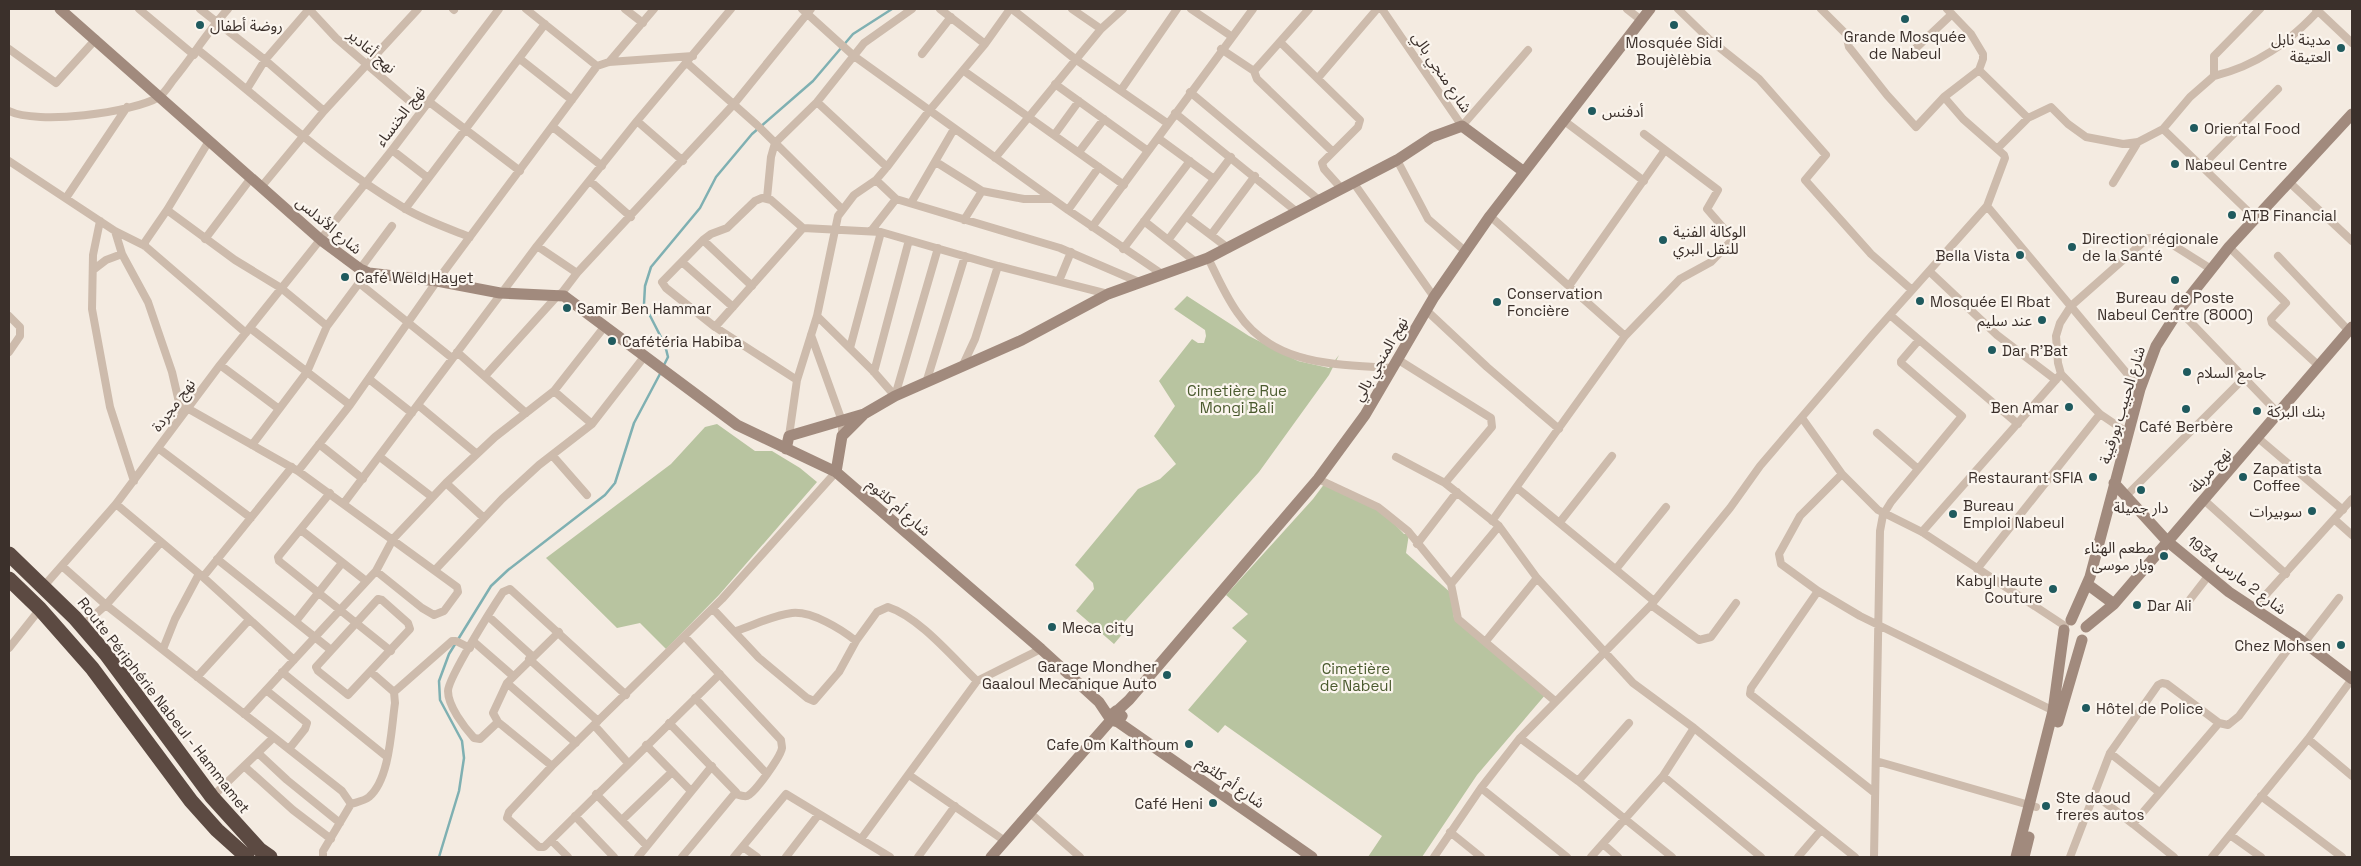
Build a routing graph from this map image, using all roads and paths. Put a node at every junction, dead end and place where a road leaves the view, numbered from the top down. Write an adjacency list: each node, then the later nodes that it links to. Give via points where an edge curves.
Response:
1 (60, 9): 38 (street, شارع الأندلس)
2 (139, 9): 46 (street)
3 (200, 9): 33 (street)
4 (228, 9): 33 (street)
5 (309, 9): 52 (street); 55 (street, نهج أغادير)
6 (418, 9): 55 (street)
7 (499, 9): 70 (street, نهج الخنساء)
8 (526, 9): 35 (street)
9 (625, 9): 34 (street)
10 (654, 9): 34 (street)
11 (731, 9): 49 (street)
12 (912, 9): 47 (street)
13 (940, 9): 31 (street)
14 (1011, 9): 41 (street); 51 (street)
15 (1072, 9): 36 (street)
16 (1123, 9): 36 (street)
17 (1178, 9): 65 (street)
18 (1191, 9): 37 (street)
19 (1253, 9): 37 (street)
20 (1310, 9): 39 (street)
21 (1377, 9): 61 (street)
22 (1382, 9): 87 (street, شارع منجي بالي)
23 (1627, 9): 32 (street)
24 (1650, 9): 32 (street, نهج المنجي بالي)
25 (1678, 9): 195 (street, via 1710,40 1759,79 1826,155 1805,180 1872,254)
26 (1821, 9): 68 (street, via 1846,34 1849,47 1916,127)
27 (2260, 9): 60 (street, via 2214,56)
28 (807, 10): 47 (street); 73 (street)
29 (2317, 10): 40 (street); 60 (street, via 2299,31 2264,58 2236,71)
30 (1950, 11): 42 (street); 57 (street, via 1973,36 1983,54)
31 (951, 17): 41 (street); 48 (street)
32 (1642, 20): 84 (street, نهج المنجي بالي)
33 (216, 22): 46 (street); 52 (street)
34 (643, 23): 53 (street)
35 (545, 24): 50 (street); 56 (street)
36 (1101, 29): 51 (street)
37 (1230, 36): 44 (street)
38 (96, 39): 43 (street, via 56,83); 67 (street, شارع الأندلس)
39 (1280, 42): 59 (street); 61 (street)
40 (2352, 43)
41 (985, 44): 58 (street)
42 (1916, 48)
43 (9, 49)
44 (1221, 49): 59 (street); 66 (street)
45 (1528, 50): 87 (street)
46 (196, 53): 63 (street); 67 (street)
47 (851, 54): 72 (street); 78 (street)
48 (922, 54)
49 (693, 56): 53 (street); 54 (street)
50 (520, 59): 69 (street); 89 (street)
51 (1075, 59): 62 (street); 65 (street)
52 (265, 60): 63 (street); 76 (street)
53 (609, 62): 56 (street)
54 (687, 63): 73 (street); 85 (street)
55 (367, 64): 76 (street); 77 (street, نهج أغادير)
56 (597, 66): 69 (street)
57 (1979, 70): 68 (street); 82 (street)
58 (964, 71): 78 (street); 81 (street)
59 (1254, 72): 104 (street, via 1256,78)
60 (2214, 76): 91 (street, via 2190,97)
61 (1318, 78): 104 (street, via 1360,120 1358,127)
62 (1055, 84): 71 (street); 81 (street)
63 (246, 89): 94 (street)
64 (2278, 89): 115 (street)
65 (1121, 90): 86 (street)
66 (1190, 92): 79 (street); 137 (street)
67 (160, 96): 74 (street); 97 (street, شارع الأندلس)
68 (1944, 97): 99 (street, via 1963,119)
69 (572, 100): 88 (street)
70 (428, 101): 77 (street, نهج الخنساء); 89 (street)
71 (1079, 101): 83 (street); 92 (street)
72 (817, 102): 96 (street); 113 (street)
73 (734, 104): 96 (street); 108 (street)
74 (127, 107): 75 (street, via 44,118); 133 (street)
75 (9, 111)
76 (324, 111): 94 (street)
77 (421, 111): 100 (street, نهج الخنساء)
78 (929, 111): 90 (street); 113 (street)
79 (1175, 113): 86 (street); 105 (street)
80 (2352, 114): 126 (street, شارع الحبيب بورقيبة)
81 (1029, 116): 92 (street); 106 (street)
82 (2028, 118): 98 (street, via 2053,107 2086,137 2123,144); 99 (street)
83 (1104, 119): 102 (street); 103 (street)
84 (1563, 120): 117 (street, نهج المنجي بالي); 125 (street)
85 (637, 121): 108 (street); 112 (street)
86 (1167, 123): 95 (street)
87 (1462, 126): 107 (street, via 1432,137); 117 (street)
88 (553, 127): 112 (street); 116 (street)
89 (466, 129): 116 (street); 120 (street)
90 (954, 129): 106 (street); 111 (street)
91 (2163, 129): 98 (street); 115 (street)
92 (1055, 134): 102 (street)
93 (1644, 134): 101 (street)
94 (305, 136): 127 (street); 130 (street)
95 (1158, 138): 103 (street); 109 (street)
96 (772, 140): 134 (street); 141 (street)
97 (209, 141): 119 (street, شارع الأندلس); 142 (street)
98 (2138, 142): 128 (street)
99 (1999, 148): 139 (street, via 2005,158)
100 (392, 150): 120 (street); 127 (street, نهج الخنساء)
101 (1665, 150): 125 (street); 214 (street, via 1718,190 1707,208 1733,239 1711,262 1680,279)
102 (1080, 152): 114 (street)
103 (1148, 152): 129 (street)
104 (1333, 152): 131 (street, via 1322,166)
105 (1231, 157): 118 (street); 121 (street)
106 (995, 158): 136 (street)
107 (1397, 160): 124 (street); 173 (street, via 1428,219)
108 (683, 161): 146 (street)
109 (1190, 161): 121 (street); 151 (street)
110 (9, 162): 133 (street)
111 (936, 162): 132 (street); 138 (street)
112 (602, 166): 123 (street)
113 (887, 167): 122 (street)
114 (1098, 167): 129 (street); 143 (street)
115 (2201, 167): 148 (street)
116 (520, 171): 160 (street)
117 (1523, 171): 145 (street, نهج المنجي بالي)
118 (1255, 176): 144 (street); 159 (street)
119 (251, 178): 130 (street, شارع الأندلس); 161 (street)
120 (428, 178): 140 (street)
121 (1214, 179): 147 (street)
122 (876, 180): 135 (street); 141 (street, via 854,195)
123 (590, 181): 146 (street); 168 (street)
124 (1352, 182): 131 (street); 199 (street)
125 (1644, 182): 193 (street)
126 (2289, 182): 148 (street, شارع الحبيب بورقيبة); 166 (street)
127 (365, 183): 140 (street); 162 (street, نهج الخنساء)
128 (2113, 183)
129 (1124, 185): 153 (street)
130 (262, 186): 162 (street, شارع الأندلس)
131 (1341, 188): 137 (street)
132 (982, 191): 136 (street, via 1024,199); 149 (street)
133 (66, 198): 150 (street)
134 (766, 198): 154 (street); 163 (street, via 756,201 727,228)
135 (896, 199): 138 (street); 157 (street)
136 (1052, 199): 143 (street)
137 (1319, 200): 144 (street)
138 (910, 203): 149 (street)
139 (1987, 206): 183 (street); 200 (street)
140 (404, 209): 160 (street)
141 (842, 209): 155 (street)
142 (167, 210): 161 (street); 167 (street)
143 (1068, 210): 153 (street)
144 (1297, 212): 171 (street)
145 (1490, 216): 173 (street, نهج المنجي بالي); 193 (street)
146 (631, 217): 186 (street)
147 (1187, 217): 159 (street); 165 (street)
148 (2255, 218): 169 (street, شارع الحبيب بورقيبة)
149 (964, 220): 174 (street)
150 (100, 221): 156 (street); 182 (street)
151 (1144, 221): 165 (street); 172 (street)
152 (392, 226): 185 (street)
153 (1092, 227): 172 (street)
154 (803, 228): 155 (street); 192 (street)
155 (834, 229): 157 (street); 206 (street)
156 (115, 231): 167 (street); 175 (street)
157 (871, 231): 158 (street)
158 (881, 232): 164 (street); 216 (street)
159 (1211, 235): 171 (street)
160 (470, 237): 188 (street)
161 (205, 239): 194 (street)
162 (321, 240): 185 (street, شارع الأندلس); 194 (street, نهج مجردة)
163 (703, 240): 179 (street); 192 (street)
164 (909, 240): 170 (street); 225 (street)
165 (1168, 240): 180 (street)
166 (2352, 241)
167 (145, 246): 212 (street)
168 (537, 246): 186 (street); 196 (street)
169 (2230, 247): 184 (street, شارع الحبيب بورقيبة); 222 (street, via 2286,303 2271,319 2272,323)
170 (938, 248): 176 (street); 234 (street)
171 (1228, 248): 178 (street)
172 (1123, 249): 187 (street)
173 (1465, 251): 199 (street, نهج المنجي بالي)
174 (1071, 252): 189 (street); 190 (street)
175 (122, 254): 182 (street); 244 (street, via 148,302 175,380)
176 (965, 256): 181 (street); 231 (street)
177 (2278, 256): 211 (street)
178 (1208, 258): 180 (street); 220 (street, via 1237,313 1268,343 1304,360)
179 (682, 262): 201 (street); 210 (street, via 664,279 663,284)
180 (1197, 263): 187 (street)
181 (998, 266): 189 (street); 223 (street, via 975,339)
182 (93, 270): 270 (street, via 92,309 110,406)
183 (1929, 270): 195 (street); 227 (street, via 1997,335)
184 (2211, 270): 200 (street, via 2162,238 2151,237); 203 (street, شارع الحبيب بورقيبة)
185 (364, 271): 188 (street, شارع الأندلس); 191 (street)
186 (577, 273): 197 (street)
187 (1162, 274): 190 (street)
188 (436, 281): 196 (street, شارع الأندلس); 207 (street)
189 (1059, 281): 198 (street)
190 (1139, 282): 198 (street)
191 (359, 283): 207 (street); 208 (street)
192 (752, 286): 201 (street)
193 (1569, 286): 214 (street)
194 (281, 288): 208 (street); 212 (street, نهج مجردة)
195 (1912, 290): 204 (street)
196 (500, 293): 197 (street, شارع الأندلس); 218 (street)
197 (560, 294): 209 (street); 226 (street)
198 (1108, 294): 223 (street, via 1022,340)
199 (1434, 297): 202 (street, نهج المنجي بالي)
200 (2072, 306): 227 (street, via 2060,323 2056,336); 232 (street)
201 (733, 307): 210 (street)
202 (1426, 310): 220 (street, نهج المنجي بالي); 249 (street)
203 (2179, 310): 228 (street); 232 (street, شارع الحبيب بورقيبة, via 2156,346)
204 (1890, 315): 215 (street); 245 (street)
205 (9, 316): 217 (street, via 20,327 20,336)
206 (817, 316): 213 (street); 216 (street)
207 (409, 321): 218 (street); 229 (street)
208 (327, 326): 224 (street)
209 (605, 326): 219 (street); 233 (street)
210 (715, 327): 230 (street)
211 (2351, 329): 222 (street, نهج مربلة)
212 (248, 330): 221 (street, نهج مجردة); 224 (street)
213 (811, 334): 230 (street); 246 (street)
214 (1624, 336): 249 (street)
215 (1919, 340): 248 (street); 265 (street, via 1901,363 1962,416)
216 (850, 348): 225 (street)
217 (9, 352)
218 (454, 355): 226 (street); 236 (street)
219 (644, 357): 247 (street); 258 (street, شارع أم كلثوم, via 737,425)
220 (1394, 364): 269 (street, نهج المنجي بالي, via 1365,415); 272 (street, via 1493,422)
221 (220, 365): 237 (street, نهج مجردة); 238 (street)
222 (2319, 366): 240 (street, نهج مربلة)
223 (962, 367): 231 (street)
224 (307, 372): 235 (street); 238 (street)
225 (874, 372): 234 (street)
226 (485, 376): 241 (street)
227 (2059, 377): 243 (street); 248 (street)
228 (2244, 378): 240 (street); 278 (street)
229 (369, 379): 235 (street); 239 (street)
230 (797, 380): 252 (street)
231 (926, 384): 234 (street)
232 (2140, 389): 251 (street, شارع الحبيب بورقيبة)
233 (554, 391): 241 (street); 247 (street)
234 (895, 396): 242 (street)
235 (350, 405): 255 (street)
236 (418, 405): 239 (street); 259 (street)
237 (187, 408): 244 (street, نهج مجردة); 256 (street)
238 (279, 409): 256 (street)
239 (412, 413): 262 (street)
240 (2278, 413): 254 (street, نهج مربلة)
241 (526, 414): 259 (street)
242 (864, 414): 246 (street); 253 (street)
243 (2100, 414): 251 (street); 304 (street)
244 (182, 415): 257 (street, نهج مجردة)
245 (1802, 418): 267 (street); 320 (street, via 1760,466)
246 (842, 421): 252 (street); 253 (street)
247 (592, 424): 260 (street)
248 (2018, 424): 293 (street)
249 (1559, 428): 274 (street)
250 (1877, 433): 265 (street)
251 (2128, 433): 273 (street, شارع الحبيب بورقيبة)
252 (788, 436): 258 (street)
253 (842, 436): 266 (street)
254 (2258, 438): 281 (street, نهج مربلة); 285 (street)
255 (320, 444): 264 (street); 268 (street)
256 (252, 445): 264 (street)
257 (158, 448): 270 (street, نهج مجردة); 287 (street)
258 (786, 449): 266 (street, شارع أم كلثوم)
259 (477, 454): 271 (street)
260 (552, 455): 277 (street); 288 (street, via 522,479)
261 (1612, 456): 290 (street)
262 (380, 457): 268 (street); 279 (street)
263 (1396, 457): 272 (street)
264 (295, 469): 276 (street); 287 (street)
265 (1918, 469): 286 (street)
266 (836, 472): 324 (street); 347 (street, شارع أم كلثوم)
267 (1842, 474): 286 (street); 316 (street, via 1800,516 1779,554 1781,564)
268 (363, 479): 282 (street)
269 (1318, 479): 298 (street, via 1378,507 1408,531); 368 (street, نهج المنجي بالي)
270 (134, 481): 283 (street, نهج مجردة)
271 (446, 483): 279 (street); 288 (street)
272 (1445, 483): 275 (street)
273 (2114, 483): 278 (street, شارع 2 مارس 1934); 314 (street, شارع الحبيب بورقيبة)
274 (1517, 488): 290 (street); 291 (street)
275 (1457, 492): 291 (street); 298 (street)
276 (330, 493): 282 (street); 292 (street)
277 (587, 495)
278 (2126, 496): 297 (street, شارع 2 مارس 1934)
279 (432, 497): 295 (street)
280 (2352, 499): 285 (street)
281 (2204, 500): 297 (street, نهج مربلة); 307 (street)
282 (344, 503): 295 (street)
283 (116, 504): 296 (street); 302 (street, نهج مجردة)
284 (1666, 507): 303 (street)
285 (2343, 510): 289 (street)
286 (1883, 515): 293 (street); 332 (street)
287 (251, 518): 300 (street)
288 (484, 518): 305 (street)
289 (2334, 520): 294 (street); 307 (street)
290 (1560, 522): 303 (street)
291 (1495, 523): 310 (street); 313 (street)
292 (301, 530): 301 (street); 317 (street, via 278,559)
293 (1922, 532): 304 (street)
294 (2352, 534)
295 (393, 539): 305 (street); 306 (street)
296 (162, 542): 309 (street); 323 (street)
297 (2167, 542): 308 (street, شارع 2 مارس 1934); 322 (street, نهج مربلة)
298 (1417, 544): 313 (street)
299 (9, 554): 315 (highway, Route Périphérie Nabeul - Hammamet)
300 (217, 560): 309 (street); 330 (street)
301 (342, 563): 312 (street); 317 (street)
302 (62, 566): 315 (street, نهج مجردة); 323 (street)
303 (1616, 569): 320 (street)
304 (1977, 569): 333 (street)
305 (435, 570): 306 (street, via 458,590 444,611 434,615)
306 (376, 571): 312 (street)
307 (2286, 574): 327 (street)
308 (2209, 575): 319 (street); 327 (street, شارع 2 مارس 1934)
309 (201, 576): 329 (street); 346 (street, via 175,619)
310 (1536, 578): 343 (street); 350 (street)
311 (9, 579): 325 (highway)
312 (366, 581): 326 (street)
313 (1451, 584): 343 (street, via 1458,619)
314 (2087, 584): 322 (street); 333 (street, شارع الحبيب بورقيبة)
315 (44, 586): 334 (highway, Route Périphérie Nabeul - Hammamet)
316 (1818, 591): 332 (street); 398 (street, via 1750,694)
317 (317, 592): 326 (street); 330 (street)
318 (2339, 598): 341 (street)
319 (2188, 602)
320 (1653, 603): 321 (street, via 1699,640 1705,640 1711,637); 350 (street)
321 (1736, 603)
322 (2114, 604): 335 (street, نهج مربلة)
323 (106, 605): 334 (street); 346 (street)
324 (713, 608): 336 (street); 339 (street)
325 (40, 609): 345 (street); 424 (highway, via 97,675 191,801)
326 (340, 610): 331 (street); 338 (street)
327 (2253, 610): 341 (street, شارع 2 مارس 1934)
328 (488, 616): 337 (street, via 503,592 510,589); 344 (street); 351 (street)
329 (249, 620): 352 (street); 357 (street)
330 (296, 621): 338 (street)
331 (356, 623): 348 (street); 349 (street); 349 (street, via 375,602 382,600 410,626 408,633)
332 (1878, 624): 366 (street); 384 (street)
333 (2067, 625): 335 (street, via 2081,621); 340 (street, via 2070,641); 366 (street, شارع الحبيب بورقيبة)
334 (82, 626): 403 (highway, Route Périphérie Nabeul - Hammamet)
335 (2086, 627): 340 (street)
336 (736, 631): 342 (street, via 792,613 802,613 838,626); 342 (street, via 759,658 806,698 814,701 839,672)
337 (559, 632): 351 (street); 363 (street)
338 (316, 636): 348 (street); 352 (street)
339 (685, 637): 355 (street); 363 (street)
340 (2082, 640): 366 (street)
341 (2300, 640): 358 (street, شارع 2 مارس 1934); 373 (street, via 2239,716 2228,725)
342 (856, 641): 359 (street, via 877,612 888,607 915,622)
343 (1486, 641): 365 (street)
344 (470, 645): 356 (street); 362 (street, via 452,641); 369 (street, via 450,682 451,704 474,738 480,739)
345 (9, 648)
346 (163, 649): 357 (street)
347 (1041, 649): 359 (street); 368 (street, شارع أم كلثوم)
348 (332, 650): 354 (street, via 316,669 345,694 351,694)
349 (391, 651): 354 (street)
350 (1605, 653): 365 (street); 374 (street, via 1633,683)
351 (531, 658): 356 (street); 370 (street)
352 (294, 660): 353 (street)
353 (282, 672): 361 (street); 383 (street)
354 (371, 672): 362 (street)
355 (720, 674): 364 (street); 390 (street, via 781,740 780,752)
356 (513, 676): 360 (street)
357 (197, 677): 367 (street)
358 (2352, 679): 377 (street)
359 (977, 681): 391 (street)
360 (507, 683): 369 (street, via 493,709); 378 (street)
361 (266, 690): 367 (street); 380 (street, via 306,723 306,729)
362 (394, 692): 383 (street)
363 (626, 695): 370 (street)
364 (695, 698): 371 (street); 390 (street)
365 (1555, 701): 376 (street)
366 (2057, 713): 406 (street)
367 (244, 714): 375 (street)
368 (1116, 716): 407 (street, نهج المنجي بالي); 438 (street, شارع أم كلثوم)
369 (498, 722): 387 (street)
370 (596, 723): 378 (street); 385 (street)
371 (669, 723): 379 (street); 388 (street)
372 (1629, 723): 394 (street)
373 (2219, 723): 381 (street, via 2162,683); 397 (street)
374 (1694, 728): 392 (street); 414 (street)
375 (273, 738): 380 (street); 382 (street)
376 (1520, 738): 394 (street); 395 (street)
377 (2308, 739): 393 (street); 402 (street)
378 (576, 743): 387 (street)
379 (646, 745): 385 (street); 389 (street)
380 (289, 749): 404 (street, via 342,791)
381 (2110, 753): 397 (street); 401 (street)
382 (258, 754): 386 (street); 412 (street)
383 (387, 757): 404 (street, via 376,789 367,799)
384 (1876, 761): 398 (street); 406 (street)
385 (628, 763): 399 (street)
386 (244, 766): 403 (street); 417 (street)
387 (552, 766): 418 (street, via 506,816 540,847)
388 (712, 766): 396 (street); 400 (street)
389 (672, 772): 396 (street); 410 (street)
390 (767, 774): 400 (street, via 750,795)
391 (910, 774): 405 (street); 419 (street)
392 (1663, 776): 411 (street); 445 (street)
393 (2352, 776)
394 (1578, 781): 411 (street)
395 (1481, 788): 415 (street); 441 (street)
396 (691, 791): 422 (street)
397 (2159, 792): 413 (street)
398 (1875, 793): 448 (street)
399 (596, 794): 409 (street); 410 (street)
400 (736, 794): 430 (street)
401 (2094, 794): 413 (street); 451 (street)
402 (2261, 796): 416 (street); 455 (street)
403 (212, 797): 425 (highway, Route Périphérie Nabeul - Hammamet)
404 (351, 804): 412 (street)
405 (955, 806): 420 (street); 435 (street)
406 (2033, 806): 449 (street); 450 (street)
407 (1030, 813): 420 (street, نهج المنجي بالي); 437 (street)
408 (819, 814): 419 (street); 423 (street, via 785,794); 433 (street)
409 (575, 816): 418 (street); 428 (street)
410 (622, 820): 422 (street)
411 (1626, 820): 421 (street); 444 (street)
412 (340, 823): 417 (street)
413 (2133, 824): 452 (street)
414 (1821, 830): 446 (street); 447 (street)
415 (1450, 832): 439 (street); 440 (street)
416 (2230, 835): 453 (street); 454 (street)
417 (331, 839): 426 (street)
418 (551, 840): 427 (street)
419 (861, 840): 434 (street)
420 (1005, 841): 436 (street, نهج المنجي بالي)
421 (1603, 844): 442 (street); 443 (street)
422 (647, 846): 429 (street)
423 (743, 847): 431 (street); 432 (street)
424 (247, 857)
425 (270, 857)
426 (323, 857)
427 (568, 857)
428 (614, 857)
429 (638, 857)
430 (682, 857)
431 (734, 857)
432 (757, 857)
433 (786, 857)
434 (890, 857)
435 (918, 857)
436 (991, 857)
437 (1080, 857)
438 (1312, 857)
439 (1434, 857)
440 (1481, 857)
441 (1567, 857)
442 (1591, 857)
443 (1618, 857)
444 (1672, 857)
445 (1761, 857)
446 (1798, 857)
447 (1856, 857)
448 (1874, 857)
449 (2016, 857)
450 (2024, 857)
451 (2070, 857)
452 (2174, 857)
453 (2212, 857)
454 (2261, 857)
455 (2342, 857)

